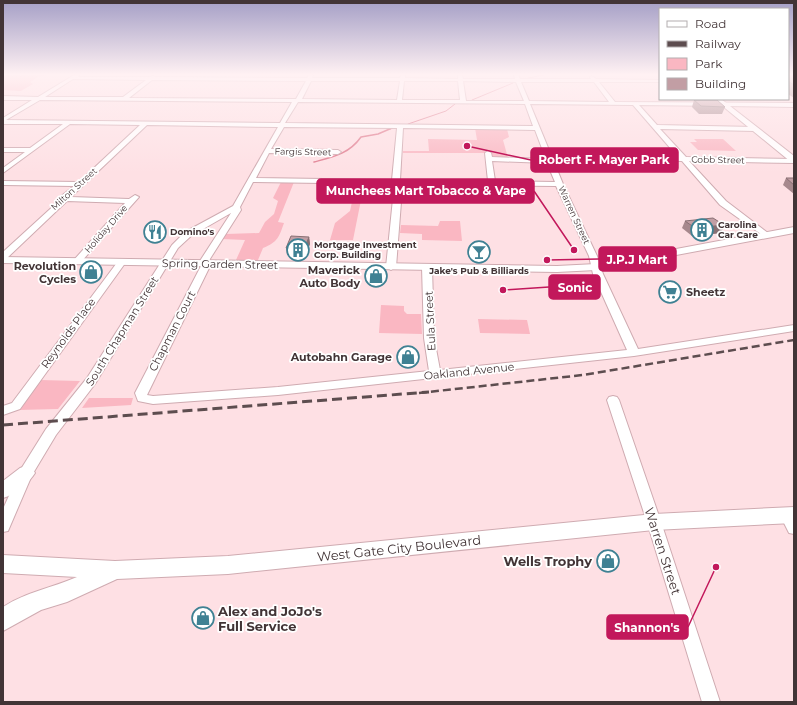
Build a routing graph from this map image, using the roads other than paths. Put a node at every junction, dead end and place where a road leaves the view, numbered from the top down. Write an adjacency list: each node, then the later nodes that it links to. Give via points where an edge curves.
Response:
1 (23, 108): 6 (street)
2 (291, 108): 9 (street, South Chapman Street)
3 (528, 108): 11 (street, Warren Street)
4 (638, 108): 12 (street)
5 (729, 108): 13 (main road)
6 (3, 121): 7 (street)
7 (70, 122): 8 (street); 15 (street)
8 (146, 123): 9 (street); 27 (street, Milton Street)
9 (283, 124): 10 (street); 16 (street, South Chapman Street)
10 (400, 126): 11 (street); 24 (street)
11 (536, 128): 20 (street, Warren Street)
12 (656, 128): 13 (street); 19 (street)
13 (755, 129): 21 (main road)
14 (3, 150): 15 (street)
15 (31, 150): 22 (street)
16 (268, 151): 17 (street, Fargis Street); 23 (street, South Chapman Street)
17 (338, 152)
18 (618, 155): 19 (street, Cobb Street)
19 (684, 159): 21 (street, Cobb Street); 32 (street, via 723,203)
20 (549, 160): 26 (street, via 488,156); 28 (street, Warren Street)
21 (794, 160)
22 (3, 171)
23 (252, 180): 24 (street); 30 (street, South Chapman Street)
24 (397, 182): 26 (street); 40 (street)
25 (3, 183): 27 (street)
26 (492, 183): 28 (street)
27 (80, 184): 29 (street, Milton Street)
28 (559, 184): 39 (street, Warren Street)
29 (63, 199): 33 (street, Milton Street); 35 (street, Holiday Drive, via 133,199)
30 (236, 207): 37 (street, South Chapman Street, via 184,237); 38 (street, Chapman Court, via 237,210)
31 (794, 230): 32 (main road, Spring Garden Street)
32 (765, 235): 39 (main road, Spring Garden Street)
33 (3, 256)
34 (3, 260): 35 (main road, Spring Garden Street)
35 (77, 261): 36 (main road, Spring Garden Street)
36 (122, 262): 37 (main road, Spring Garden Street); 47 (street, Reynolds Place, via 16,406)
37 (165, 263): 38 (main road, Spring Garden Street); 48 (street, South Chapman Street, via 91,382 51,432)
38 (205, 264): 40 (main road, Spring Garden Street); 45 (street, Chapman Court, via 146,381 141,393)
39 (596, 266): 41 (main road, Spring Garden Street, via 557,269); 43 (street, Warren Street)
40 (390, 267): 41 (main road, Spring Garden Street)
41 (427, 267): 44 (street, Eula Street, via 429,338)
42 (794, 328): 43 (street, Oakland Avenue)
43 (634, 353): 44 (street, Oakland Avenue)
44 (436, 374): 45 (street, Oakland Avenue, via 238,395 153,400)
45 (142, 398)
46 (613, 400): 51 (street, Warren Street)
47 (3, 411)
48 (26, 473): 49 (main road); 52 (street, South Chapman Street)
49 (3, 491)
50 (792, 519): 51 (main road, West Gate City Boulevard)
51 (654, 522): 54 (main road, West Gate City Boulevard, via 228,565); 56 (street, Warren Street)
52 (3, 526)
53 (3, 564): 54 (main road, West Gate City Boulevard)
54 (115, 570): 55 (main road, via 60,595 25,606)
55 (3, 620)
56 (711, 702)

